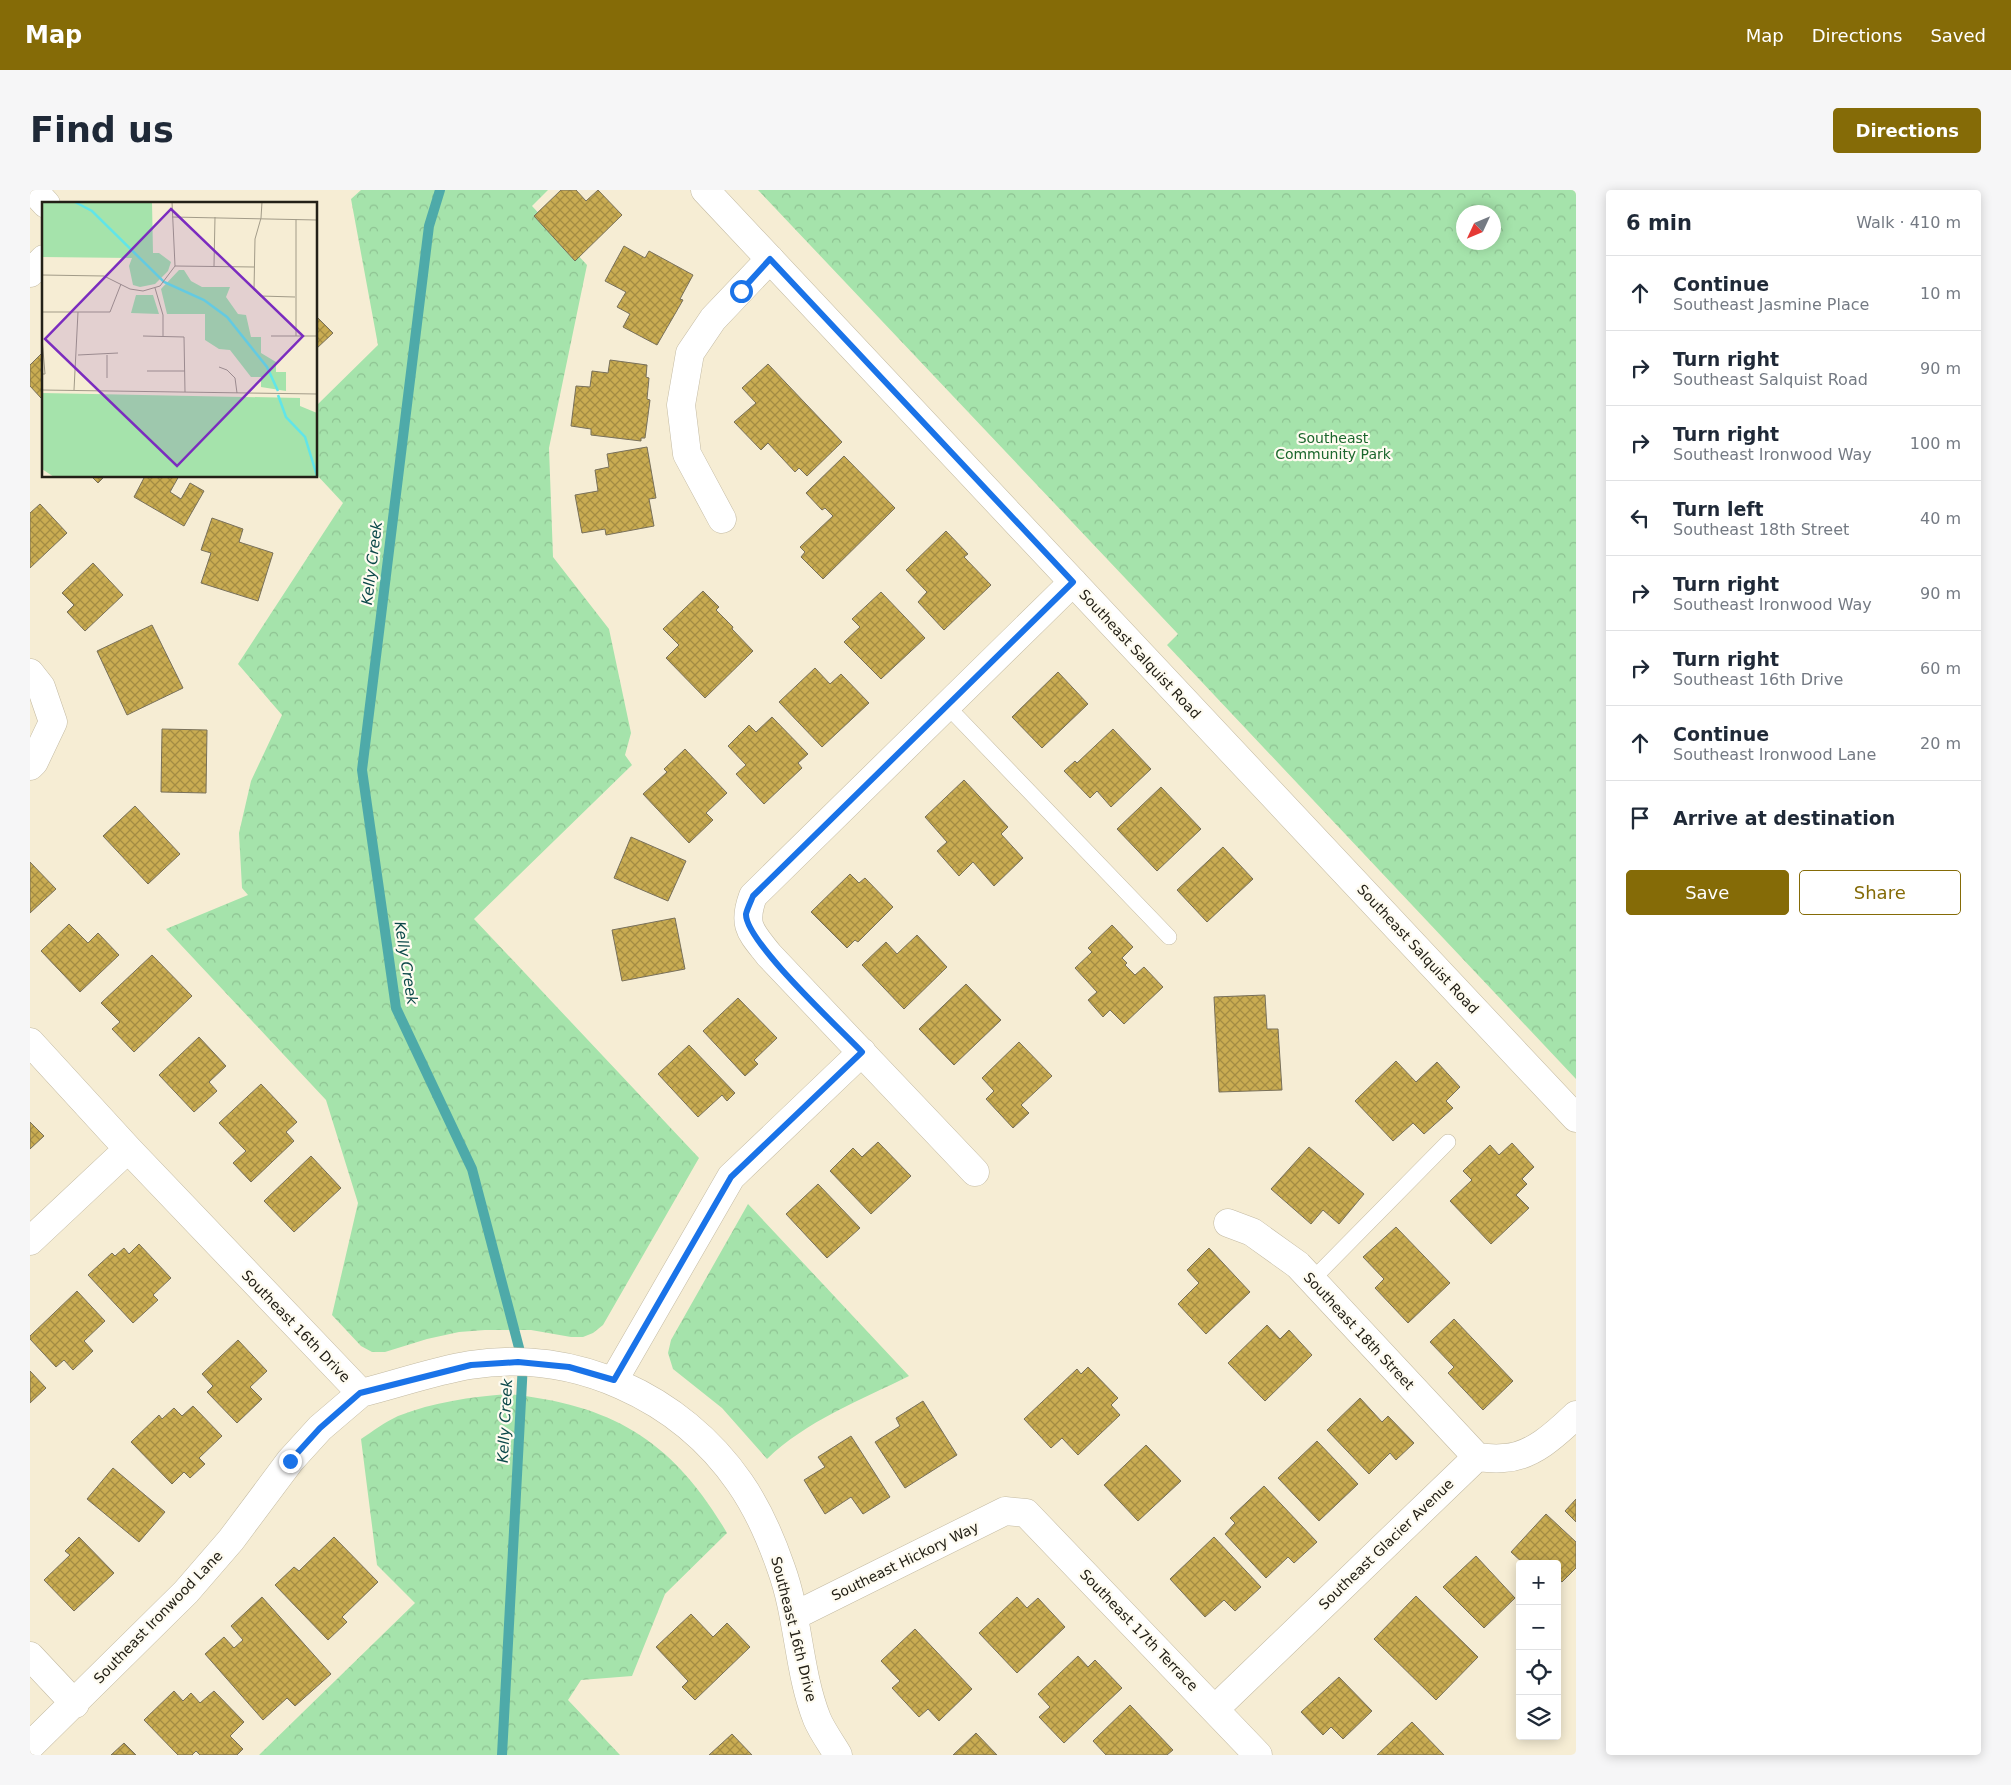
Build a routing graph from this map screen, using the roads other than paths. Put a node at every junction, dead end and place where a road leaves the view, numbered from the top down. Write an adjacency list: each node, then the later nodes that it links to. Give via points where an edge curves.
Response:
1 (33, 190): 3 (street)
2 (705, 190): 4 (street, Southeast Salquist Road)
3 (44, 202)
4 (770, 259): 7 (street, via 714,319 690,353 681,405 687,454); 8 (street, Southeast Salquist Road)
5 (42, 261): 6 (street)
6 (30, 273)
7 (722, 519)
8 (1073, 582): 10 (street); 15 (street, Southeast Salquist Road)
9 (30, 673): 11 (street, via 41,687 53,722)
10 (947, 706): 12 (lane); 14 (street, via 753,896 746,914 752,933 769,955)
11 (30, 766)
12 (1169, 937)
13 (30, 1042): 17 (street, Southeast 16th Drive)
14 (862, 1052): 18 (street); 22 (street, via 731,1177)
15 (1576, 1118)
16 (1448, 1142): 21 (lane)
17 (128, 1149): 20 (street); 23 (street, Southeast 16th Drive)
18 (975, 1172)
19 (1228, 1223): 21 (street, Southeast 18th Street, via 1252,1232 1275,1247)
20 (30, 1242)
21 (1312, 1280): 25 (street, Southeast 18th Street)
22 (614, 1380): 23 (street, Southeast 16th Drive, via 569,1367 518,1362 471,1365); 27 (street, Southeast 16th Drive, via 654,1402 702,1438 740,1483 766,1530 782,1570)
23 (360, 1393): 29 (street, Southeast Ironwood Lane, via 290,1461 231,1540 186,1592)
24 (1576, 1415): 25 (street, via 1532,1450 1505,1458)
25 (1476, 1457): 30 (street, Southeast Glacier Avenue)
26 (1016, 1510): 27 (street, Southeast Hickory Way, via 1005,1511); 30 (street, Southeast 17th Terrace, via 1035,1521)
27 (794, 1616): 32 (street, Southeast 16th Drive, via 803,1668 817,1719)
28 (30, 1656): 29 (street)
29 (75, 1704): 31 (street, Southeast Ironwood Lane)
30 (1215, 1709): 33 (street, Southeast 17th Terrace)
31 (30, 1746)
32 (838, 1755)
33 (1258, 1755)

